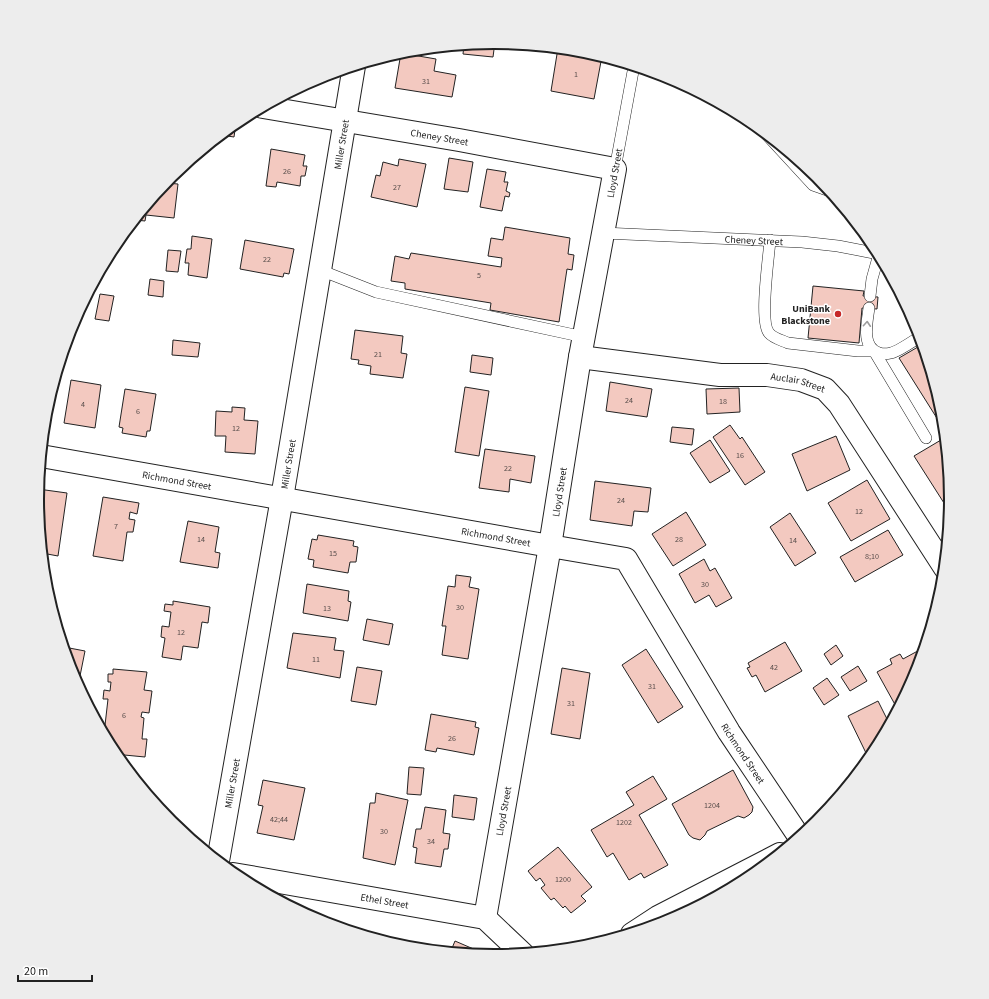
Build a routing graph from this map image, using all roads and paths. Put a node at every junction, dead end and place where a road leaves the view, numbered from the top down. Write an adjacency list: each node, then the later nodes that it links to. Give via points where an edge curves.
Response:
1 (633, 71): 6 (lane, Lloyd Street)
2 (353, 72): 4 (street, Miller Street)
3 (271, 108): 4 (street, Cheney Street)
4 (345, 120): 6 (street, Cheney Street); 12 (street, Miller Street)
5 (789, 159): 7 (lane)
6 (615, 169): 8 (street, Lloyd Street)
7 (818, 186)
8 (603, 233): 9 (lane, Cheney Street); 16 (street, Lloyd Street)
9 (770, 240): 10 (lane, Cheney Street, via 838,246); 17 (lane, via 764,308 764,322 768,332 788,343)
10 (871, 252)
11 (877, 261): 13 (lane)
12 (320, 270): 16 (lane, via 376,292); 20 (street, Miller Street)
13 (870, 296)
14 (869, 308): 17 (lane, one-way to 14, via 866,337)
15 (915, 339): 17 (lane, via 891,353 882,354)
16 (582, 347): 21 (street, Lloyd Street); 22 (street, Auclair Street, via 720,375 767,375 801,380 825,389 839,404)
17 (874, 351): 18 (lane)
18 (926, 438)
19 (46, 457): 20 (street, Richmond Street)
20 (282, 498): 21 (street, Richmond Street); 24 (street, Miller Street)
21 (550, 546): 23 (street, Richmond Street, via 626,559 729,732); 28 (street, Lloyd Street)
22 (940, 561)
23 (797, 833)
24 (219, 856)
25 (248, 877): 28 (street, Ethel Street)
26 (739, 878): 27 (street)
27 (706, 897): 29 (street)
28 (485, 918): 30 (street)
29 (651, 922)
30 (518, 949)

